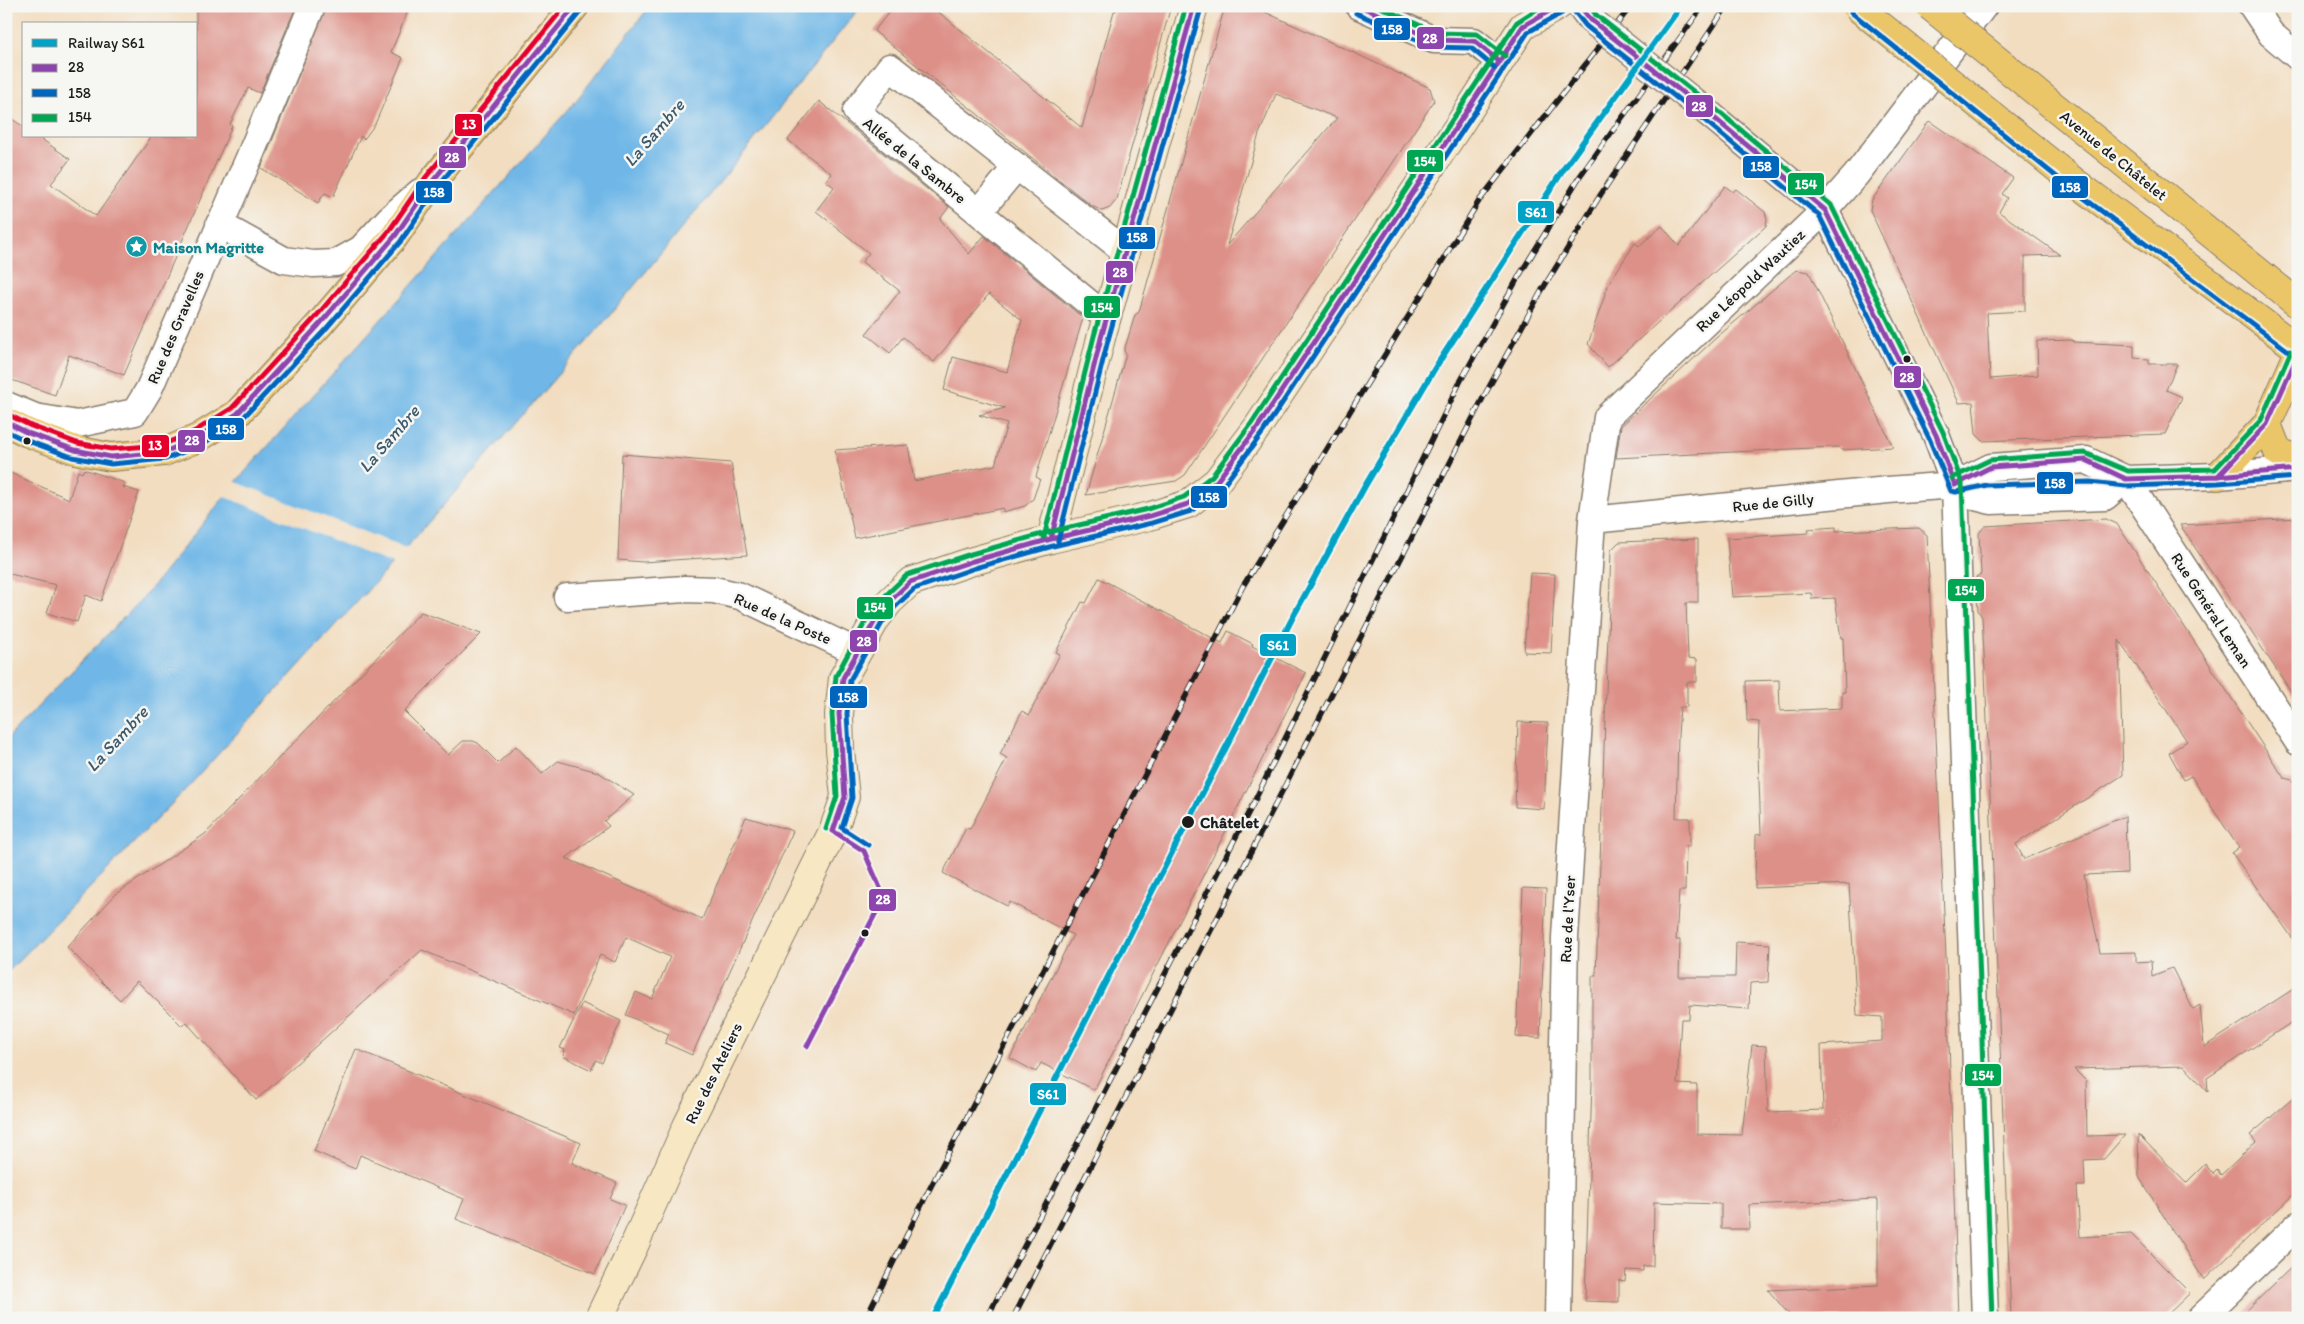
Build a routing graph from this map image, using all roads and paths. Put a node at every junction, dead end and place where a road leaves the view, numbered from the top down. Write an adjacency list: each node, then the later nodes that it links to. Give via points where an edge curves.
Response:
1 (312, 6): 17 (street, Rue des Gravelles)
2 (575, 6): 14 (main road)
3 (1194, 6): 18 (street)
4 (1359, 6): 12 (street, via 1434,40 1474,41)
5 (1558, 6): 12 (street, via 1523,26)
6 (1856, 6): 21 (main road, bridge, via 2072,180)
7 (1930, 6): 19 (main road, Avenue de Châtelet, bridge)
8 (1984, 6): 15 (street, Rue Léopold Wautiez, via 1856,175)
9 (2252, 6): 11 (street, via 2271,34)
10 (1585, 13): 15 (street, bridge)
11 (2298, 57)
12 (1500, 62): 32 (street, via 1257,428 1217,481 1188,504)
13 (1017, 166): 16 (street, Allée de la Sambre); 16 (street, Allée de la Sambre, via 890,67 856,111); 18 (street, Allée de la Sambre)
14 (432, 182): 17 (street, via 389,219 361,249 336,263 284,260); 24 (main road, via 396,236 320,325 237,414 198,438 164,452 111,457 75,450)
15 (1825, 210): 30 (street, via 1936,435); 31 (street, Rue Léopold Wautiez, via 1607,417)
16 (979, 212): 20 (street, Allée de la Sambre)
17 (219, 224): 23 (street, Rue des Gravelles, via 149,389 135,412 78,424 35,417)
18 (1125, 251): 20 (street)
19 (2298, 304)
20 (1107, 318): 32 (street)
21 (2298, 349)
22 (2298, 354): 25 (main road)
23 (6, 405)
24 (6, 422)
25 (2267, 424): 26 (main road, via 2278,452); 28 (main road)
26 (2298, 459)
27 (2298, 469): 28 (street, Rue de Gilly)
28 (2218, 476): 29 (street, Rue de Gilly)
29 (2126, 479): 30 (street, Rue de Gilly, via 2086,460 1991,467); 30 (street, via 2105,497 1991,501 1971,496); 35 (street, Rue Général Leman)
30 (1955, 485): 31 (street, Rue de Gilly); 39 (street)
31 (1592, 520): 38 (street, Rue de l'Yser, via 1565,937)
32 (1051, 539): 34 (street, via 910,582 888,602)
33 (567, 596): 34 (street, Rue de la Poste, via 714,590 740,596)
34 (857, 652): 37 (street, Rue des Ateliers, via 843,678 839,714 846,797 833,831 687,1126)
35 (2298, 742)
36 (2298, 1225): 40 (street)
37 (599, 1318)
38 (1558, 1318)
39 (1985, 1318)
40 (2201, 1318)

